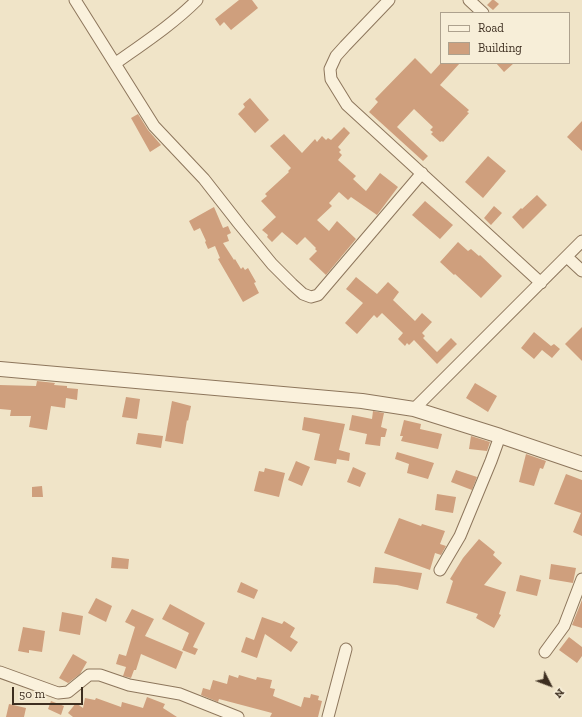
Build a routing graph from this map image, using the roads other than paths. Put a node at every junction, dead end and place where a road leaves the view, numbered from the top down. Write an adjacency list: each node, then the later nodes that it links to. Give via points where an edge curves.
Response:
1 (75, 0): 6 (street)
2 (197, 0): 6 (street, via 158,33)
3 (389, 0): 7 (street, via 336,56 330,69 331,79 347,105)
4 (469, 0): 5 (street)
5 (482, 12)
6 (116, 63): 7 (street, via 154,126 204,179 272,264 302,294 318,295)
7 (422, 173): 11 (street)
8 (582, 241): 9 (street)
9 (567, 257): 10 (street); 11 (street)
10 (582, 271)
11 (541, 283): 13 (street)
12 (0, 369): 13 (street, via 362,401)
13 (414, 409): 14 (street)
14 (500, 436): 15 (street); 16 (street, via 460,536)
15 (582, 464)
16 (440, 570)
17 (582, 579): 19 (street, via 564,626)
18 (346, 649): 23 (street)
19 (545, 652)
20 (0, 672): 21 (street); 22 (street, via 58,692 68,692 89,675 100,675 128,685 180,694)
21 (0, 677)
22 (238, 717)
23 (328, 717)

